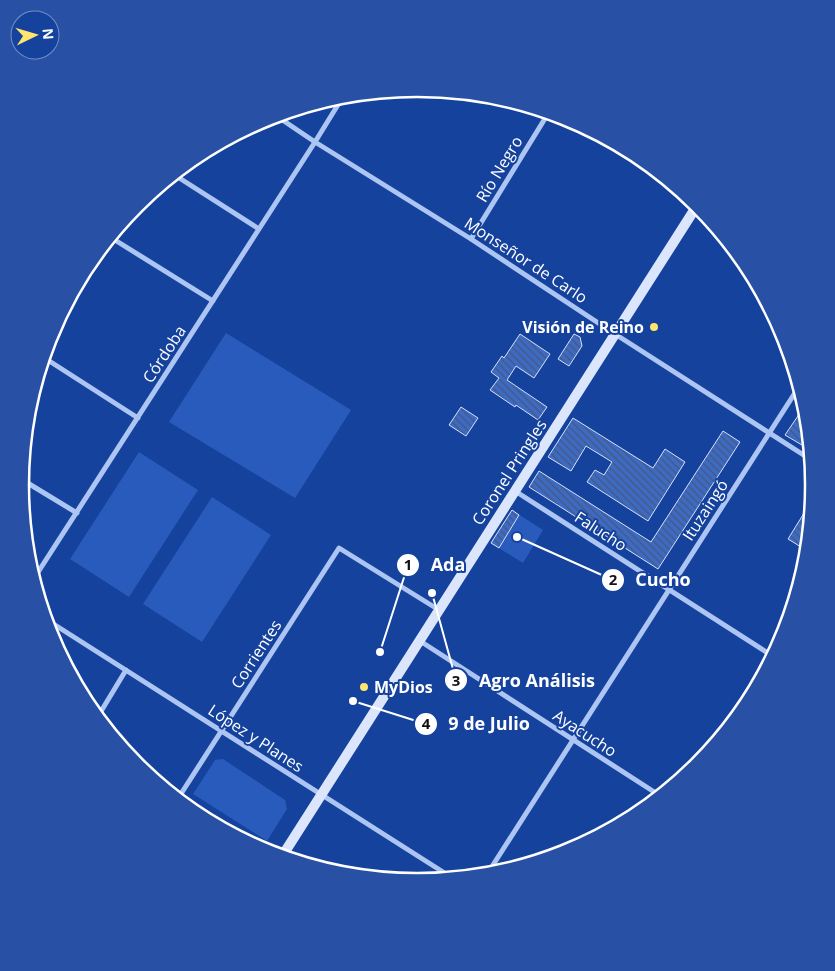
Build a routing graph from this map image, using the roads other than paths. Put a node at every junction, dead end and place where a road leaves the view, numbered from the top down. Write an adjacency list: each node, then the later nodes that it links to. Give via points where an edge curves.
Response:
1 (338, 105): 4 (street, Córdoba)
2 (545, 118): 8 (street, Río Negro)
3 (283, 121): 4 (street, Monseñor de Carlo)
4 (315, 142): 7 (street, Córdoba); 8 (street, Monseñor de Carlo)
5 (180, 178): 7 (street)
6 (693, 212): 11 (main road, Coronel Pringles)
7 (259, 229): 10 (street, Córdoba)
8 (471, 239): 11 (street, Monseñor de Carlo)
9 (116, 241): 10 (street)
10 (213, 301): 14 (street, Córdoba)
11 (615, 334): 15 (street, Monseñor de Carlo); 18 (main road, Coronel Pringles)
12 (49, 361): 14 (street)
13 (795, 393): 15 (street, Ituzaingó)
14 (138, 418): 19 (street, Córdoba)
15 (769, 433): 16 (street, Monseñor de Carlo); 21 (street, Ituzaingó)
16 (805, 456)
17 (29, 484): 19 (street)
18 (515, 491): 21 (street, Falucho); 22 (main road, Coronel Pringles)
19 (76, 513): 20 (street, Córdoba)
20 (39, 571)
21 (669, 590): 25 (street, Falucho); 29 (street, Ituzaingó)
22 (439, 610): 24 (main road, Coronel Pringles); 28 (street, Corrientes, via 339,548)
23 (54, 625): 26 (street, López y Planes)
24 (420, 641): 29 (street, Ayacucho); 32 (main road, Coronel Pringles)
25 (768, 653)
26 (126, 670): 27 (street); 28 (street, López y Planes)
27 (101, 711)
28 (221, 731): 31 (street, Corrientes); 32 (street, López y Planes)
29 (573, 740): 30 (street, Ayacucho); 34 (street, Ituzaingó)
30 (655, 793)
31 (181, 794)
32 (321, 795): 33 (main road, Coronel Pringles); 35 (street, López y Planes)
33 (285, 851)
34 (492, 867)
35 (444, 873)

